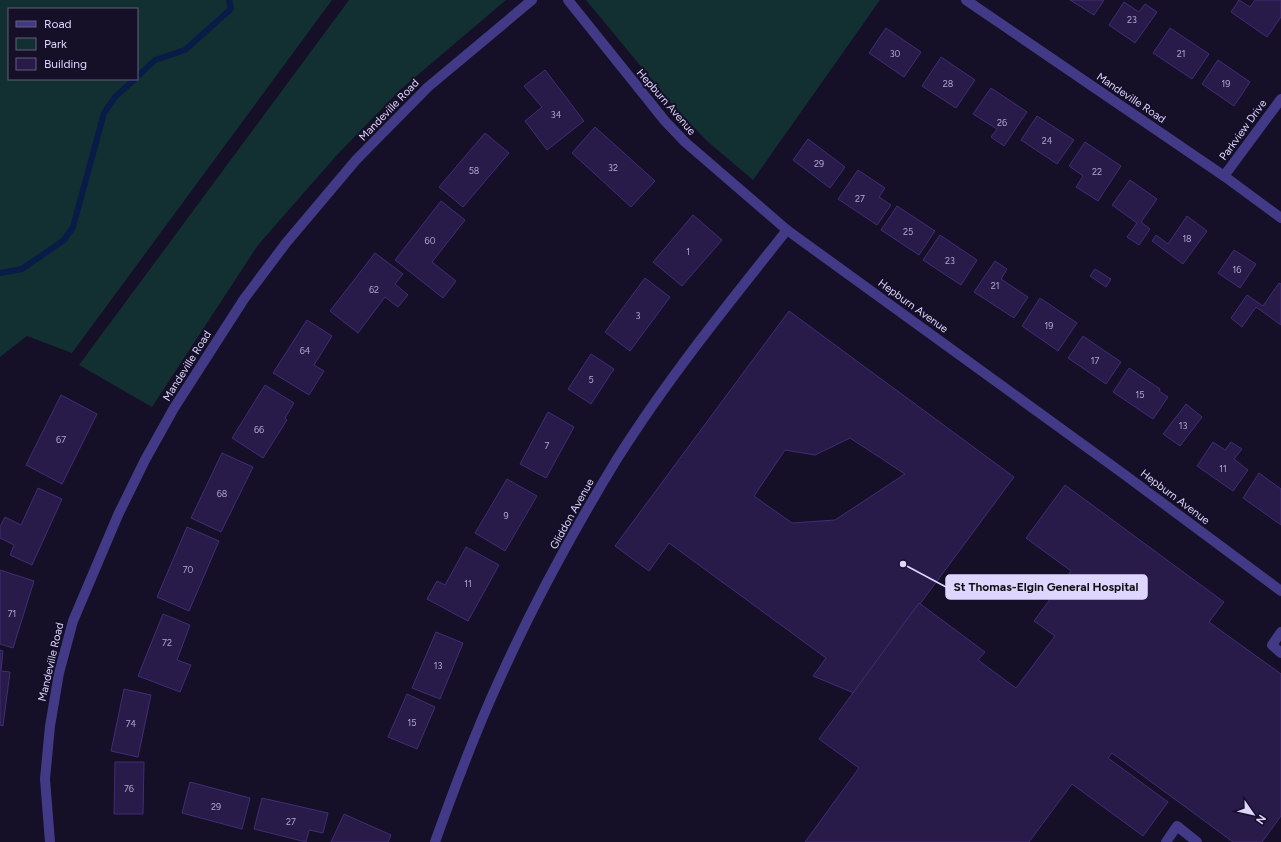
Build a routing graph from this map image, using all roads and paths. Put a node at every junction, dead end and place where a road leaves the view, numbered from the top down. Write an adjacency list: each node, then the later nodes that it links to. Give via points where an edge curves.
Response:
1 (532, 0): 11 (street, Mandeville Road, via 428,87 356,160 286,243 244,299 174,408 118,515 73,621 59,673 50,726 45,779)
2 (568, 0): 7 (street, Hepburn Avenue, via 660,115 685,142)
3 (966, 0): 5 (street, Mandeville Road)
4 (1281, 99): 5 (street, Parkview Drive)
5 (1224, 176): 6 (street, Mandeville Road)
6 (1281, 218)
7 (787, 230): 8 (street, Hepburn Avenue); 12 (street, Gliddon Avenue, via 704,334 660,395 591,504 540,596 501,675 458,778)
8 (1281, 591)
9 (1281, 632): 10 (street, via 1272,645)
10 (1281, 653)
11 (50, 842)
12 (435, 842)
13 (1166, 842): 14 (street, via 1177,826)
14 (1197, 842)

